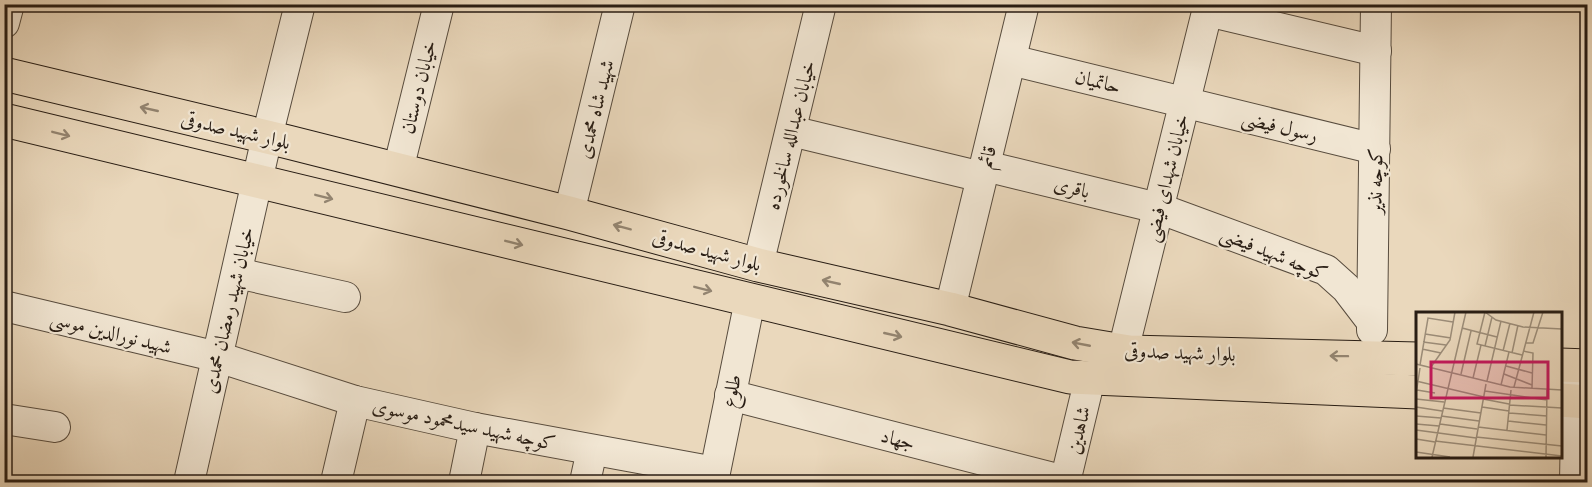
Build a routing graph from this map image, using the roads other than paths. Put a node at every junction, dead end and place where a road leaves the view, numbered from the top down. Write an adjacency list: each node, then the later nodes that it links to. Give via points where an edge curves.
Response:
1 (9, 4): 9 (street)
2 (300, 4): 16 (street, خیابان شهید رمضان محمدی)
3 (439, 4): 18 (street, خیابان دوستان)
4 (620, 4): 22 (street, شهید شاه محمدی)
5 (822, 4): 15 (street, خیابان عبدالله سالخورده)
6 (1024, 4): 11 (street, قائم)
7 (1376, 4): 10 (street, کوچه نذیر)
8 (1208, 8): 10 (street); 13 (street, خیابان شهدای فیضی)
9 (4, 23)
10 (1376, 51): 17 (street, کوچه نذیر)
11 (1011, 60): 13 (street, حاتمیان); 19 (street, قائم)
12 (4, 74): 16 (main road, بلوار شهید صدوقی, one-way to 12)
13 (1185, 102): 17 (street, رسول فیضی); 21 (street, خیابان شهدای فیضی)
14 (4, 120): 20 (main road, بلوار شهید صدوقی, one-way to 20)
15 (791, 131): 19 (street, باقری); 23 (street, خیابان عبدالله سالخورده)
16 (267, 137): 18 (main road, بلوار شهید صدوقی); 20 (street, خیابان شهید رمضان محمدی)
17 (1375, 149): 29 (street, کوچه نذیر)
18 (398, 170): 22 (main road, بلوار شهید صدوقی)
19 (983, 171): 21 (street, باقری); 28 (street, قائم)
20 (257, 181): 24 (street, خیابان شهید رمضان محمدی); 26 (main road, بلوار شهید صدوقی, one-way to 26)
21 (1158, 208): 29 (street, کوچه شهید فیضی, via 1326,270 1346,288); 30 (street, خیابان شهدای فیضی)
22 (569, 213): 23 (main road, بلوار شهید صدوقی, one-way to 22)
23 (758, 265): 26 (main road); 28 (main road, بلوار شهید صدوقی, one-way to 23)
24 (237, 273): 25 (street); 31 (street, خیابان شهید رمضان محمدی)
25 (345, 297)
26 (750, 300): 35 (main road, بلوار شهید صدوقی, one-way to 35, via 1070,377); 37 (street, طلوع)
27 (4, 306): 31 (street, شهید نورالدین موسی)
28 (950, 309): 30 (main road, بلوار شهید صدوقی, one-way to 28, via 1075,343)
29 (1372, 322): 32 (street, کوچه نذیر)
30 (1123, 351): 32 (main road, بلوار شهید صدوقی, one-way to 30)
31 (218, 357): 38 (street, کوچه شهید سیدمحمود موسوی); 47 (street, خیابان شهید رمضان محمدی)
32 (1371, 357): 33 (main road, بلوار شهید صدوقی)
33 (1416, 359)
34 (1575, 365): 39 (street)
35 (1090, 378): 36 (main road, بلوار شهید صدوقی); 46 (street, شاهدین)
36 (1416, 392)
37 (730, 395): 45 (street, طلوع); 46 (street, جهاد)
38 (355, 401): 42 (street, کوچه شهید سیدمحمود موسوی); 48 (street)
39 (1575, 401): 43 (street)
40 (4, 419): 41 (street)
41 (55, 427)
42 (475, 428): 44 (street, کوچه شهید سیدمحمود موسوی); 49 (street)
43 (1582, 446): 51 (street)
44 (592, 450): 45 (street, کوچه شهید سیدمحمود موسوی); 50 (street)
45 (714, 477)
46 (1067, 482)
47 (189, 483)
48 (336, 483)
49 (464, 483)
50 (585, 483)
51 (1575, 483)

